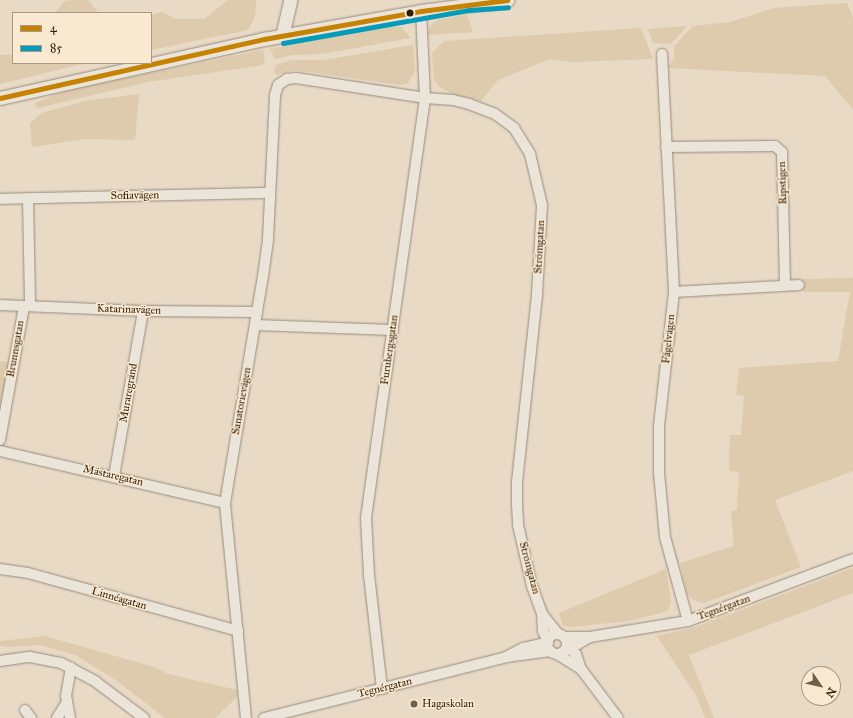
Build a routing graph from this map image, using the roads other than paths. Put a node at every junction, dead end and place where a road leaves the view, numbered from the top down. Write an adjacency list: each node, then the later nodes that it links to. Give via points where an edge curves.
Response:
1 (290, 0): 5 (street)
2 (507, 0): 3 (street)
3 (486, 1): 4 (street)
4 (421, 11): 5 (street); 9 (street, Furubergsgatan)
5 (282, 36): 8 (street)
6 (662, 54): 10 (street, Fågelvägen)
7 (278, 85): 9 (street, Strömgatan, via 287,79 296,78); 11 (street, Sanatorievägen, via 275,95)
8 (0, 98)
9 (425, 98): 22 (street, Furubergsgatan); 29 (street, Strömgatan, via 469,104 495,114 514,128 530,154 538,182 542,205 537,295 518,466 517,504 527,566)
10 (666, 147): 14 (street, Ripstigen, via 775,146 782,152); 16 (street, Fågelvägen)
11 (269, 193): 12 (street, Sofiavägen); 20 (street, Sanatorievägen, via 268,239)
12 (28, 198): 13 (street, Sofiavägen); 18 (street, Brunnsgatan)
13 (0, 200)
14 (785, 285): 15 (street); 16 (street)
15 (799, 285)
16 (674, 292): 30 (street, Fågelvägen, via 660,426 659,473 665,537)
17 (0, 305): 18 (street, Katarinavägen)
18 (27, 306): 19 (street, Katarinavägen); 23 (street, Brunnsgatan)
19 (143, 311): 20 (street, Katarinavägen); 25 (street, Muraregränd)
20 (257, 312): 21 (street, Sanatorievägen)
21 (256, 325): 22 (street); 26 (street, Sanatorievägen)
22 (393, 330): 37 (street, Furubergsgatan, via 366,518 369,575)
23 (0, 440)
24 (0, 452): 25 (street, Mästaregatan)
25 (114, 476): 26 (street, Mästaregatan)
26 (225, 502): 31 (street, Sanatorievägen)
27 (853, 559): 30 (street, Tegnérgatan)
28 (0, 569): 31 (street, Linnéagatan, via 28,573)
29 (542, 614): 32 (street, Strömgatan); 33 (street, Strömgatan, via 543,632)
30 (688, 621): 32 (street, Tegnérgatan, via 590,637 578,644)
31 (238, 631): 42 (street, Sanatorievägen)
32 (563, 639): 33 (street); 33 (street, via 562,654); 36 (street, Strömgatan, via 576,654)
33 (552, 649): 36 (street, Strömgatan); 37 (street, Tegnérgatan, via 522,648 506,657)
34 (0, 662): 35 (street, via 30,657 54,660)
35 (71, 667): 38 (street); 41 (street, via 96,682)
36 (581, 669): 44 (street, Strömgatan)
37 (382, 688): 43 (street, Tegnérgatan)
38 (67, 702): 39 (street); 40 (street)
39 (57, 718)
40 (70, 718)
41 (144, 718)
42 (246, 718)
43 (264, 718)
44 (618, 718)

